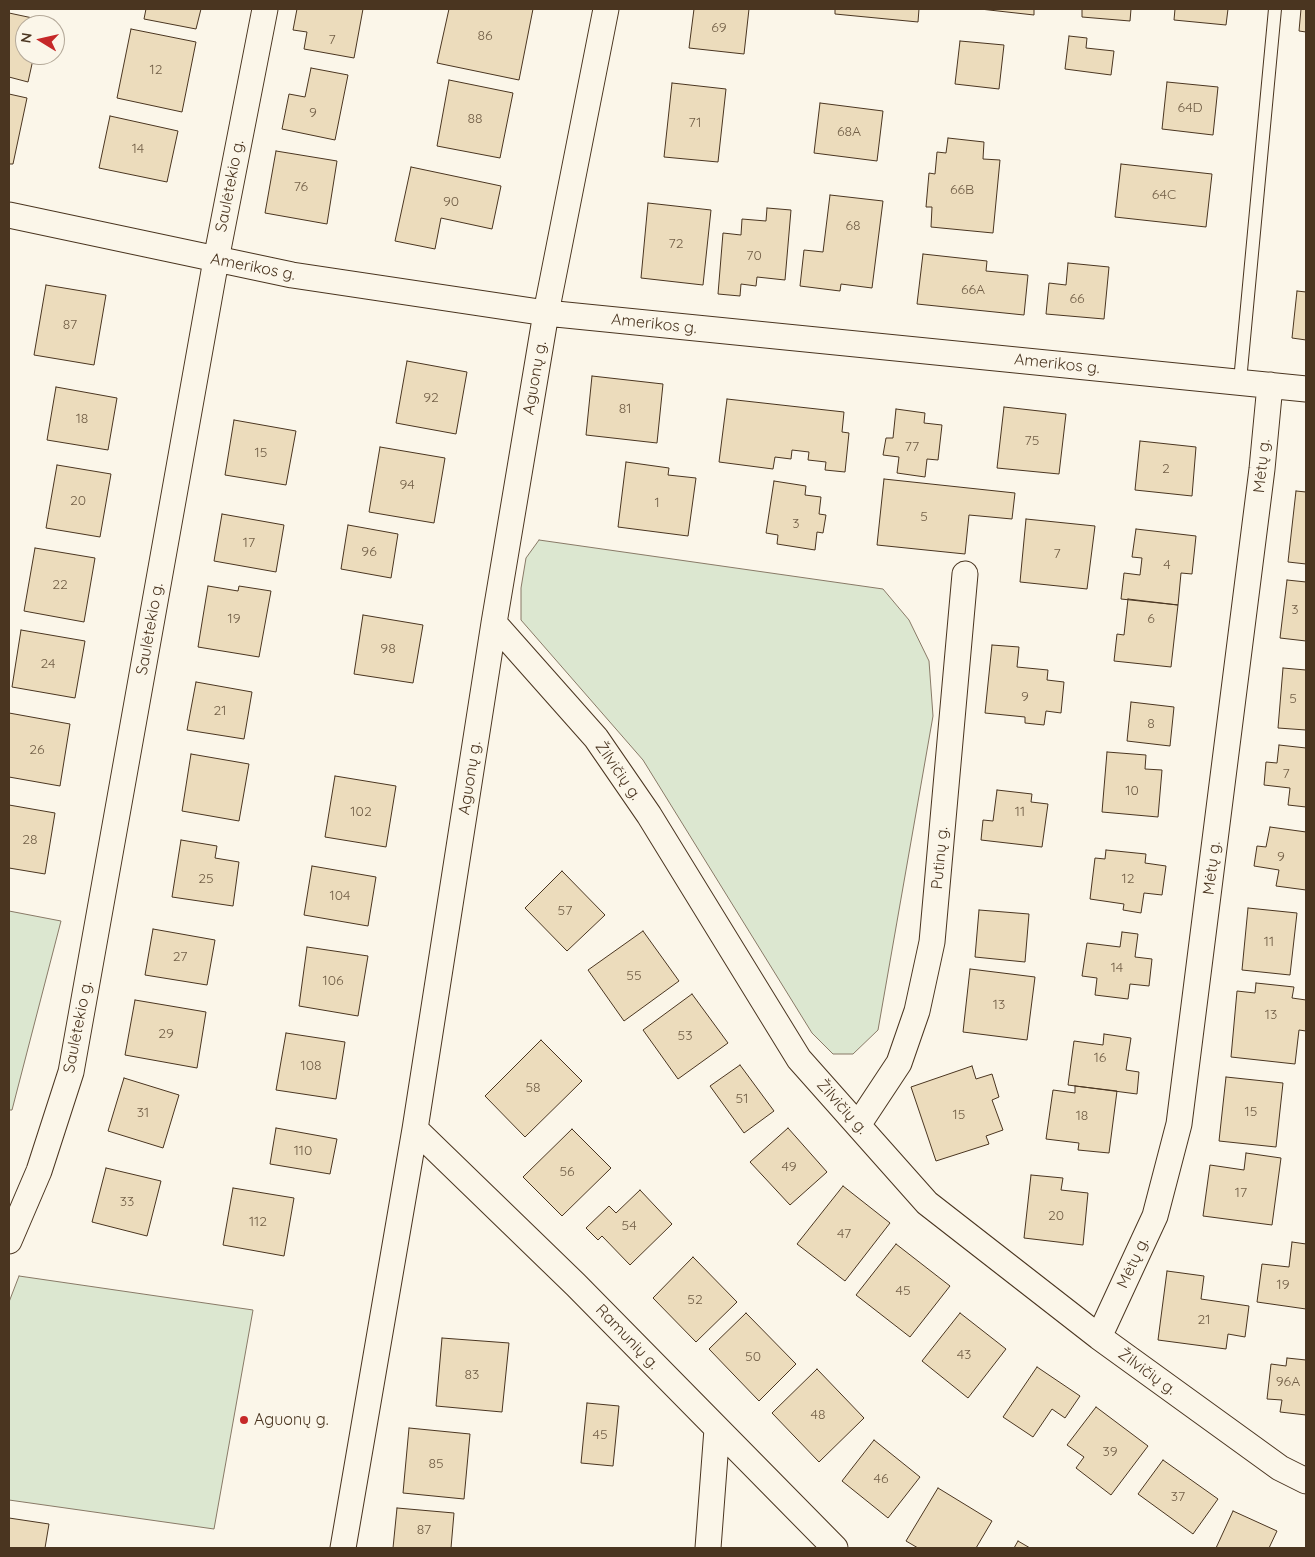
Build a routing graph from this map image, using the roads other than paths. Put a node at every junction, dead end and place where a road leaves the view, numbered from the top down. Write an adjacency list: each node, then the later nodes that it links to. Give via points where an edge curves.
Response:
1 (265, 9): 5 (street, Saulėtekio g.)
2 (606, 9): 6 (street, Aguonų g.)
3 (1276, 9): 7 (lane)
4 (9, 216): 5 (street, Amerikos g.)
5 (216, 260): 6 (street, Amerikos g., via 292,275); 14 (street, Saulėtekio g., via 71,1072 39,1171)
6 (546, 314): 7 (street, Amerikos g.); 11 (street, Aguonų g.)
7 (1240, 382): 8 (street, Amerikos g.)
8 (1270, 385): 9 (street, Amerikos g.); 15 (street, Mėtų g., via 1179,1124 1155,1216)
9 (1306, 389)
10 (965, 574): 12 (street, Putinų g., via 932,942 917,1011 899,1063)
11 (494, 622): 12 (street, Žilvičių g., via 596,738 649,815 799,1059); 13 (street, Aguonų g.)
12 (858, 1125): 15 (street, Žilvičių g., via 928,1203)
13 (415, 1129): 16 (street, Ramunių g., via 576,1285); 18 (street, Aguonų g.)
14 (9, 1241)
15 (1099, 1337): 17 (street, Žilvičių g., via 1280,1468)
16 (717, 1429): 19 (street); 20 (street, Ramunių g.)
17 (1306, 1481)
18 (344, 1548)
19 (708, 1548)
20 (835, 1548)

